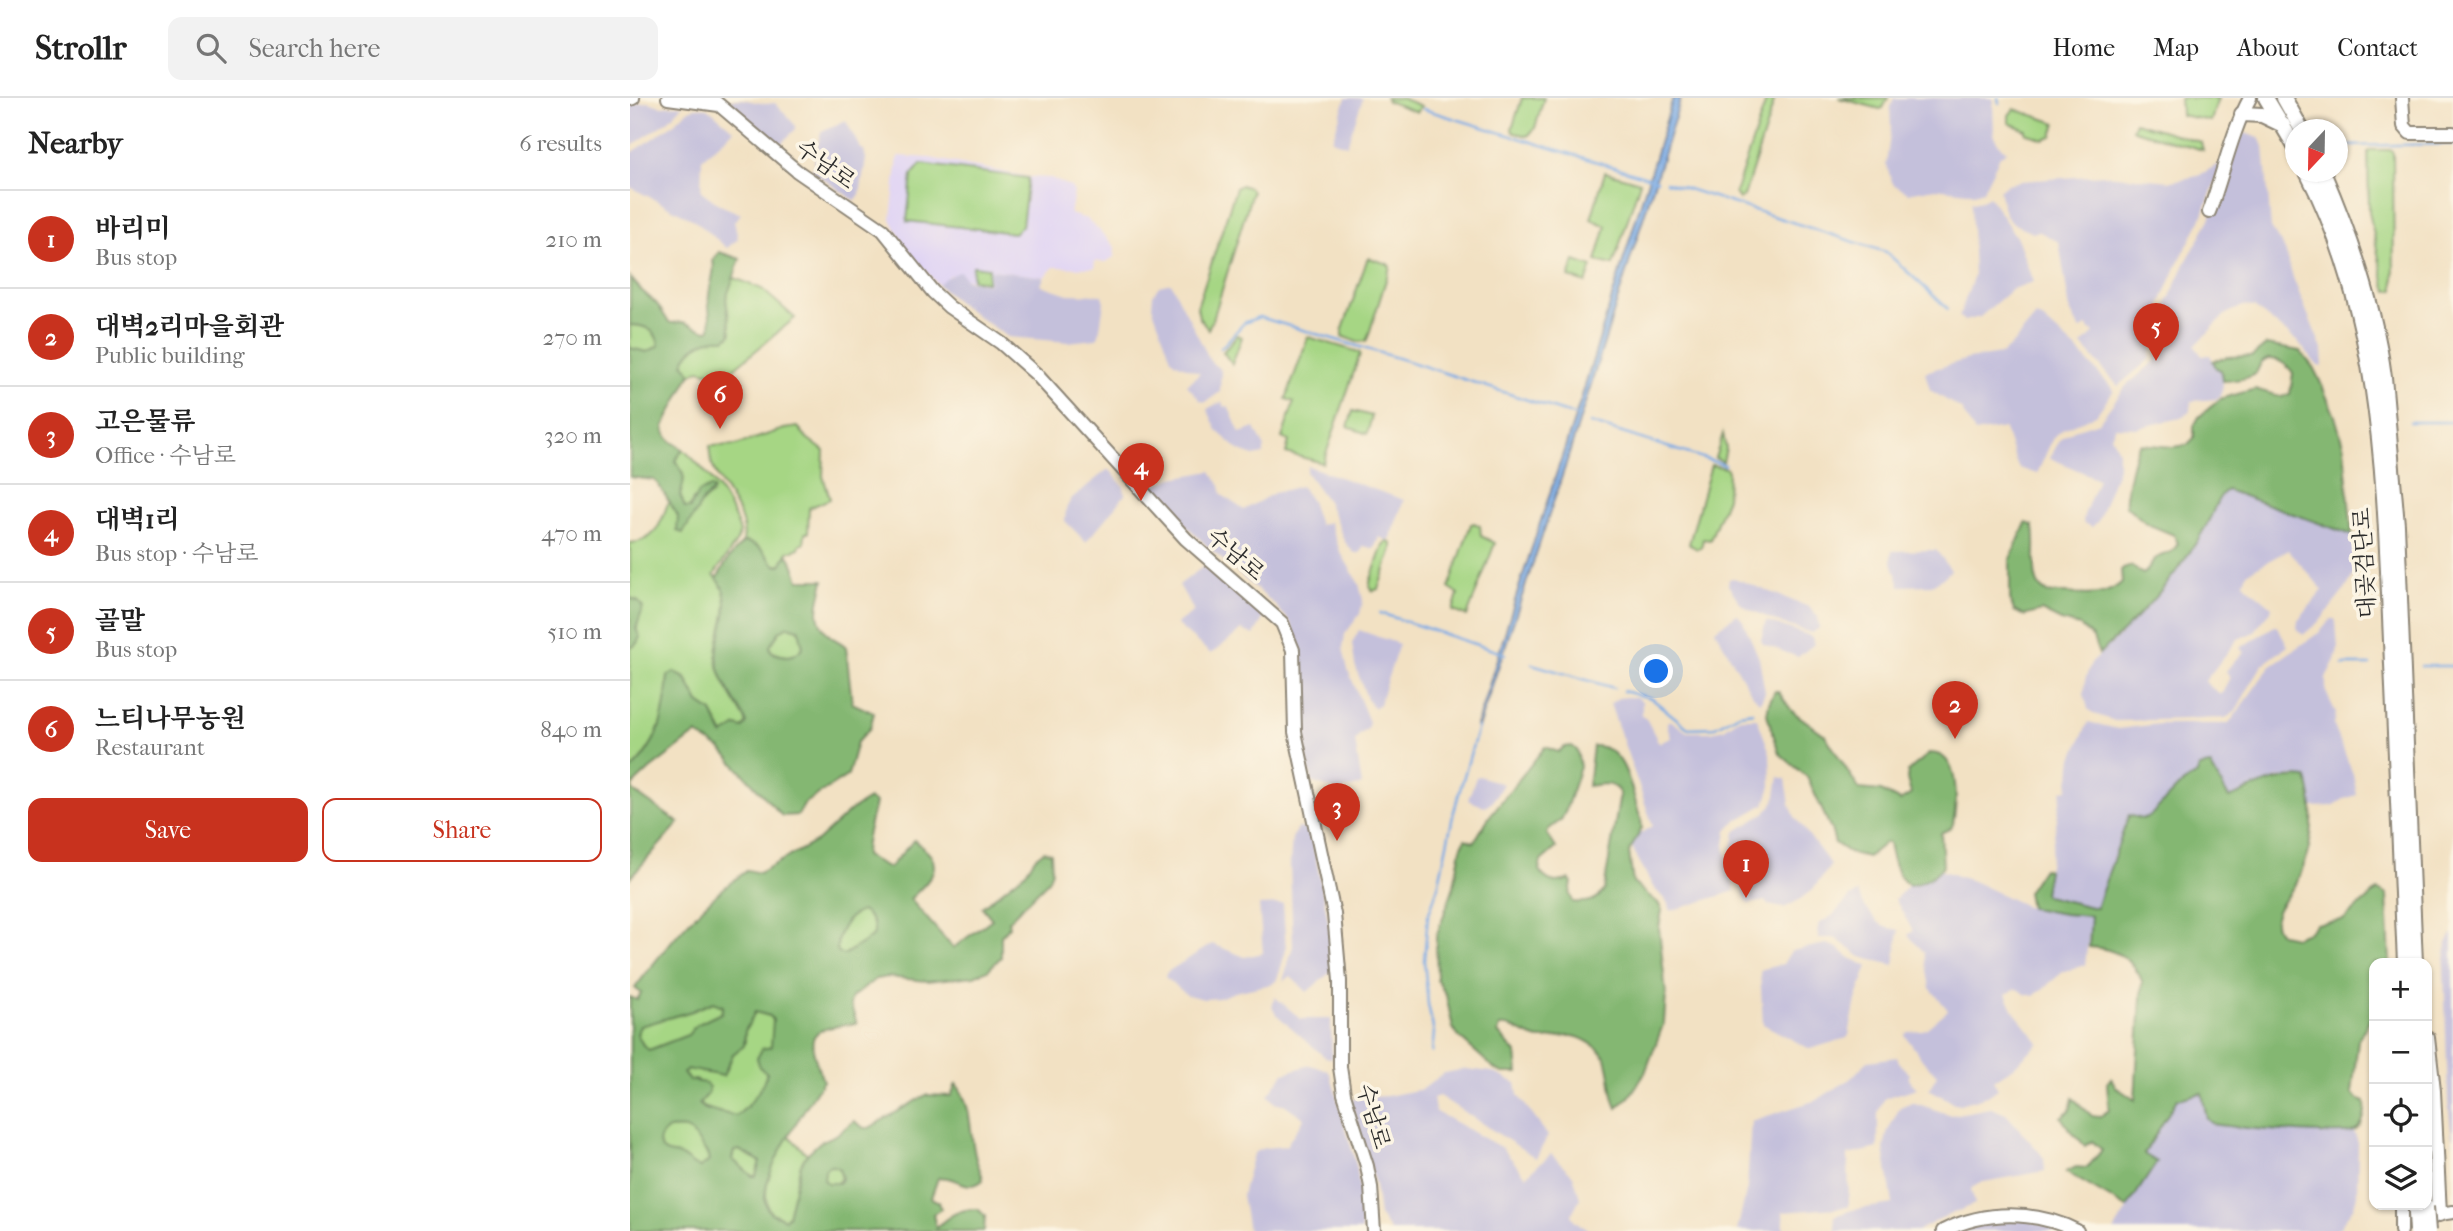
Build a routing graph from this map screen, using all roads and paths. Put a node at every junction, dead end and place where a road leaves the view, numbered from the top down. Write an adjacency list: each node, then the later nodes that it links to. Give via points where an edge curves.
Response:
1 (668, 98): 6 (street)
2 (2243, 98): 8 (street)
3 (2250, 98): 8 (street)
4 (2266, 98): 10 (main road)
5 (2402, 98): 11 (street, via 2404,126 2410,133)
6 (714, 100): 23 (street, 수남로, via 797,171 883,230 948,307 1028,366 1186,539 1282,623 1293,650 1294,732 1336,927 1343,1094 1367,1166)
7 (2287, 100): 9 (main road)
8 (2242, 114): 10 (main road, via 2262,115); 14 (street)
9 (2296, 119)
10 (2284, 126)
11 (2453, 133)
12 (2311, 182): 15 (main road, 대곶검단로, via 2356,300 2373,382 2386,528)
13 (2327, 182): 16 (main road, 대곶검단로, via 2366,292 2384,377 2398,525)
14 (2209, 212)
15 (2405, 958)
16 (2415, 958)
17 (2432, 1082): 18 (main road)
18 (2431, 1147)
19 (2401, 1210): 26 (street)
20 (2428, 1210): 27 (street)
21 (2428, 1210): 28 (main road, bridge)
22 (2429, 1210): 29 (main road, bridge)
23 (1374, 1231)
24 (1943, 1231): 25 (street, via 1972,1219 2010,1215 2056,1222)
25 (2077, 1231)
26 (2401, 1231)
27 (2410, 1231)
28 (2417, 1231)
29 (2428, 1231)

